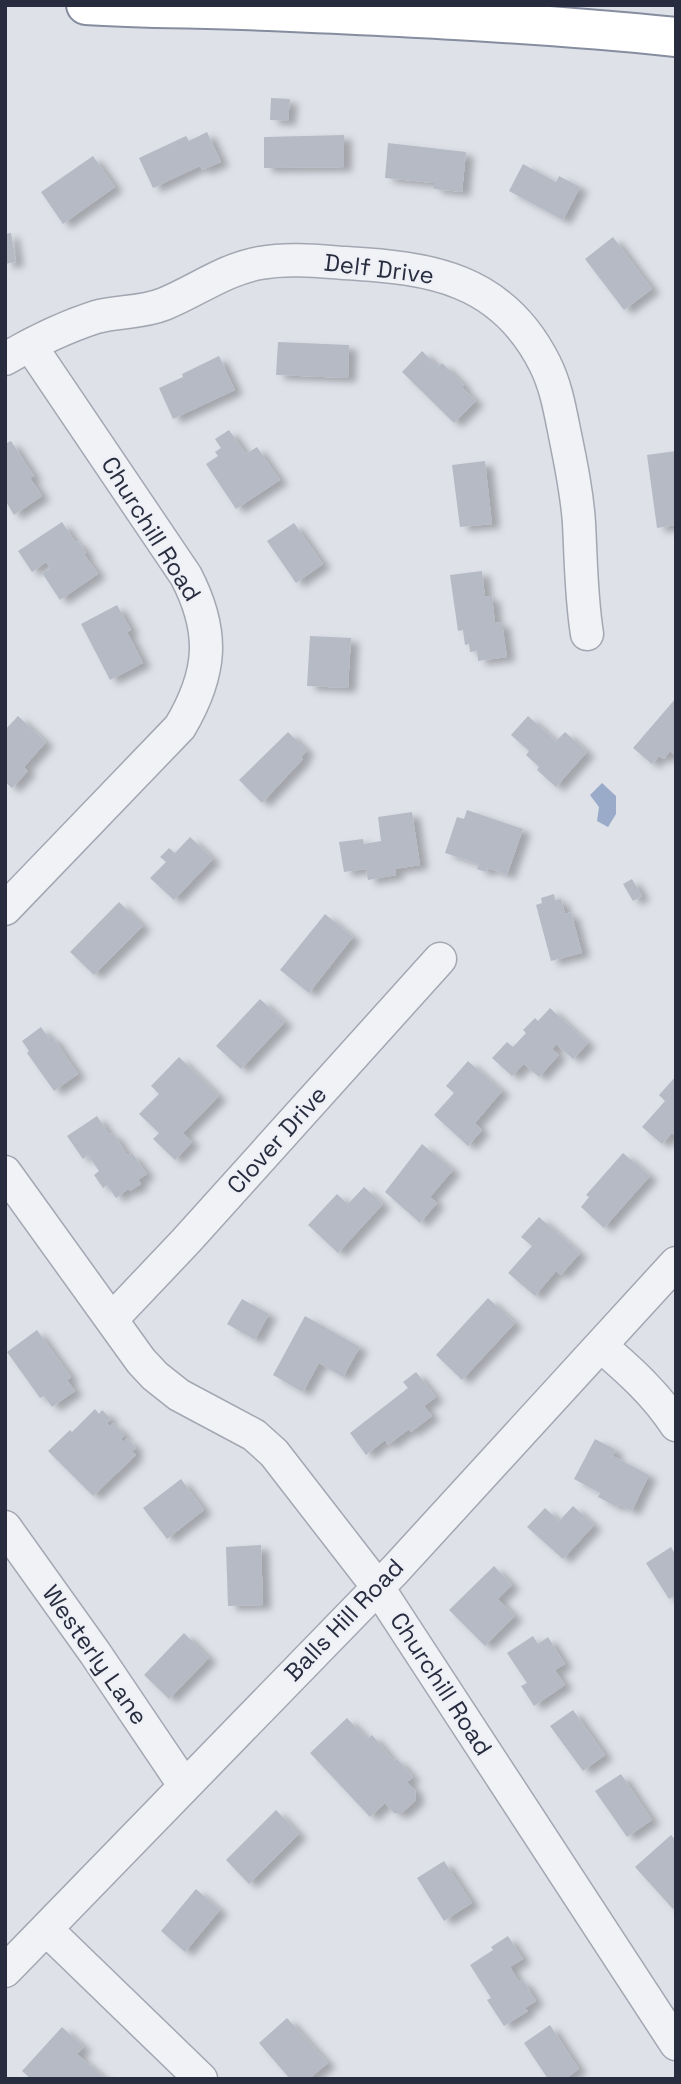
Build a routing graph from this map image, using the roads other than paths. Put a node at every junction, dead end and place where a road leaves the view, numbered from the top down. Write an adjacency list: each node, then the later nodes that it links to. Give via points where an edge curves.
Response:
1 (86, 5): 2 (highway, via 474,21)
2 (676, 37)
3 (18, 352): 4 (street, Delf Drive, via 98,316 163,305 230,271 260,263 305,260 379,265 457,280 501,306 527,335 556,392 573,469); 5 (street, Churchill Road, via 186,576 199,600 207,651 195,701 180,727)
4 (587, 634)
5 (5, 909)
6 (440, 959): 9 (street, Clover Drive)
7 (5, 1172): 9 (street, Churchill Road)
8 (676, 1263): 10 (street, Balls Hill Road)
9 (112, 1320): 13 (street, Churchill Road, via 155,1376 179,1395 254,1435 274,1453)
10 (601, 1346): 11 (street, via 639,1379); 13 (street, Balls Hill Road)
11 (676, 1425)
12 (5, 1527): 14 (street, Westerly Lane)
13 (377, 1586): 14 (street, Balls Hill Road); 17 (street, Churchill Road)
14 (184, 1785): 15 (street, Balls Hill Road)
15 (47, 1929): 16 (street, Balls Hill Road); 18 (street)
16 (5, 1971)
17 (676, 2044)
18 (201, 2079)

